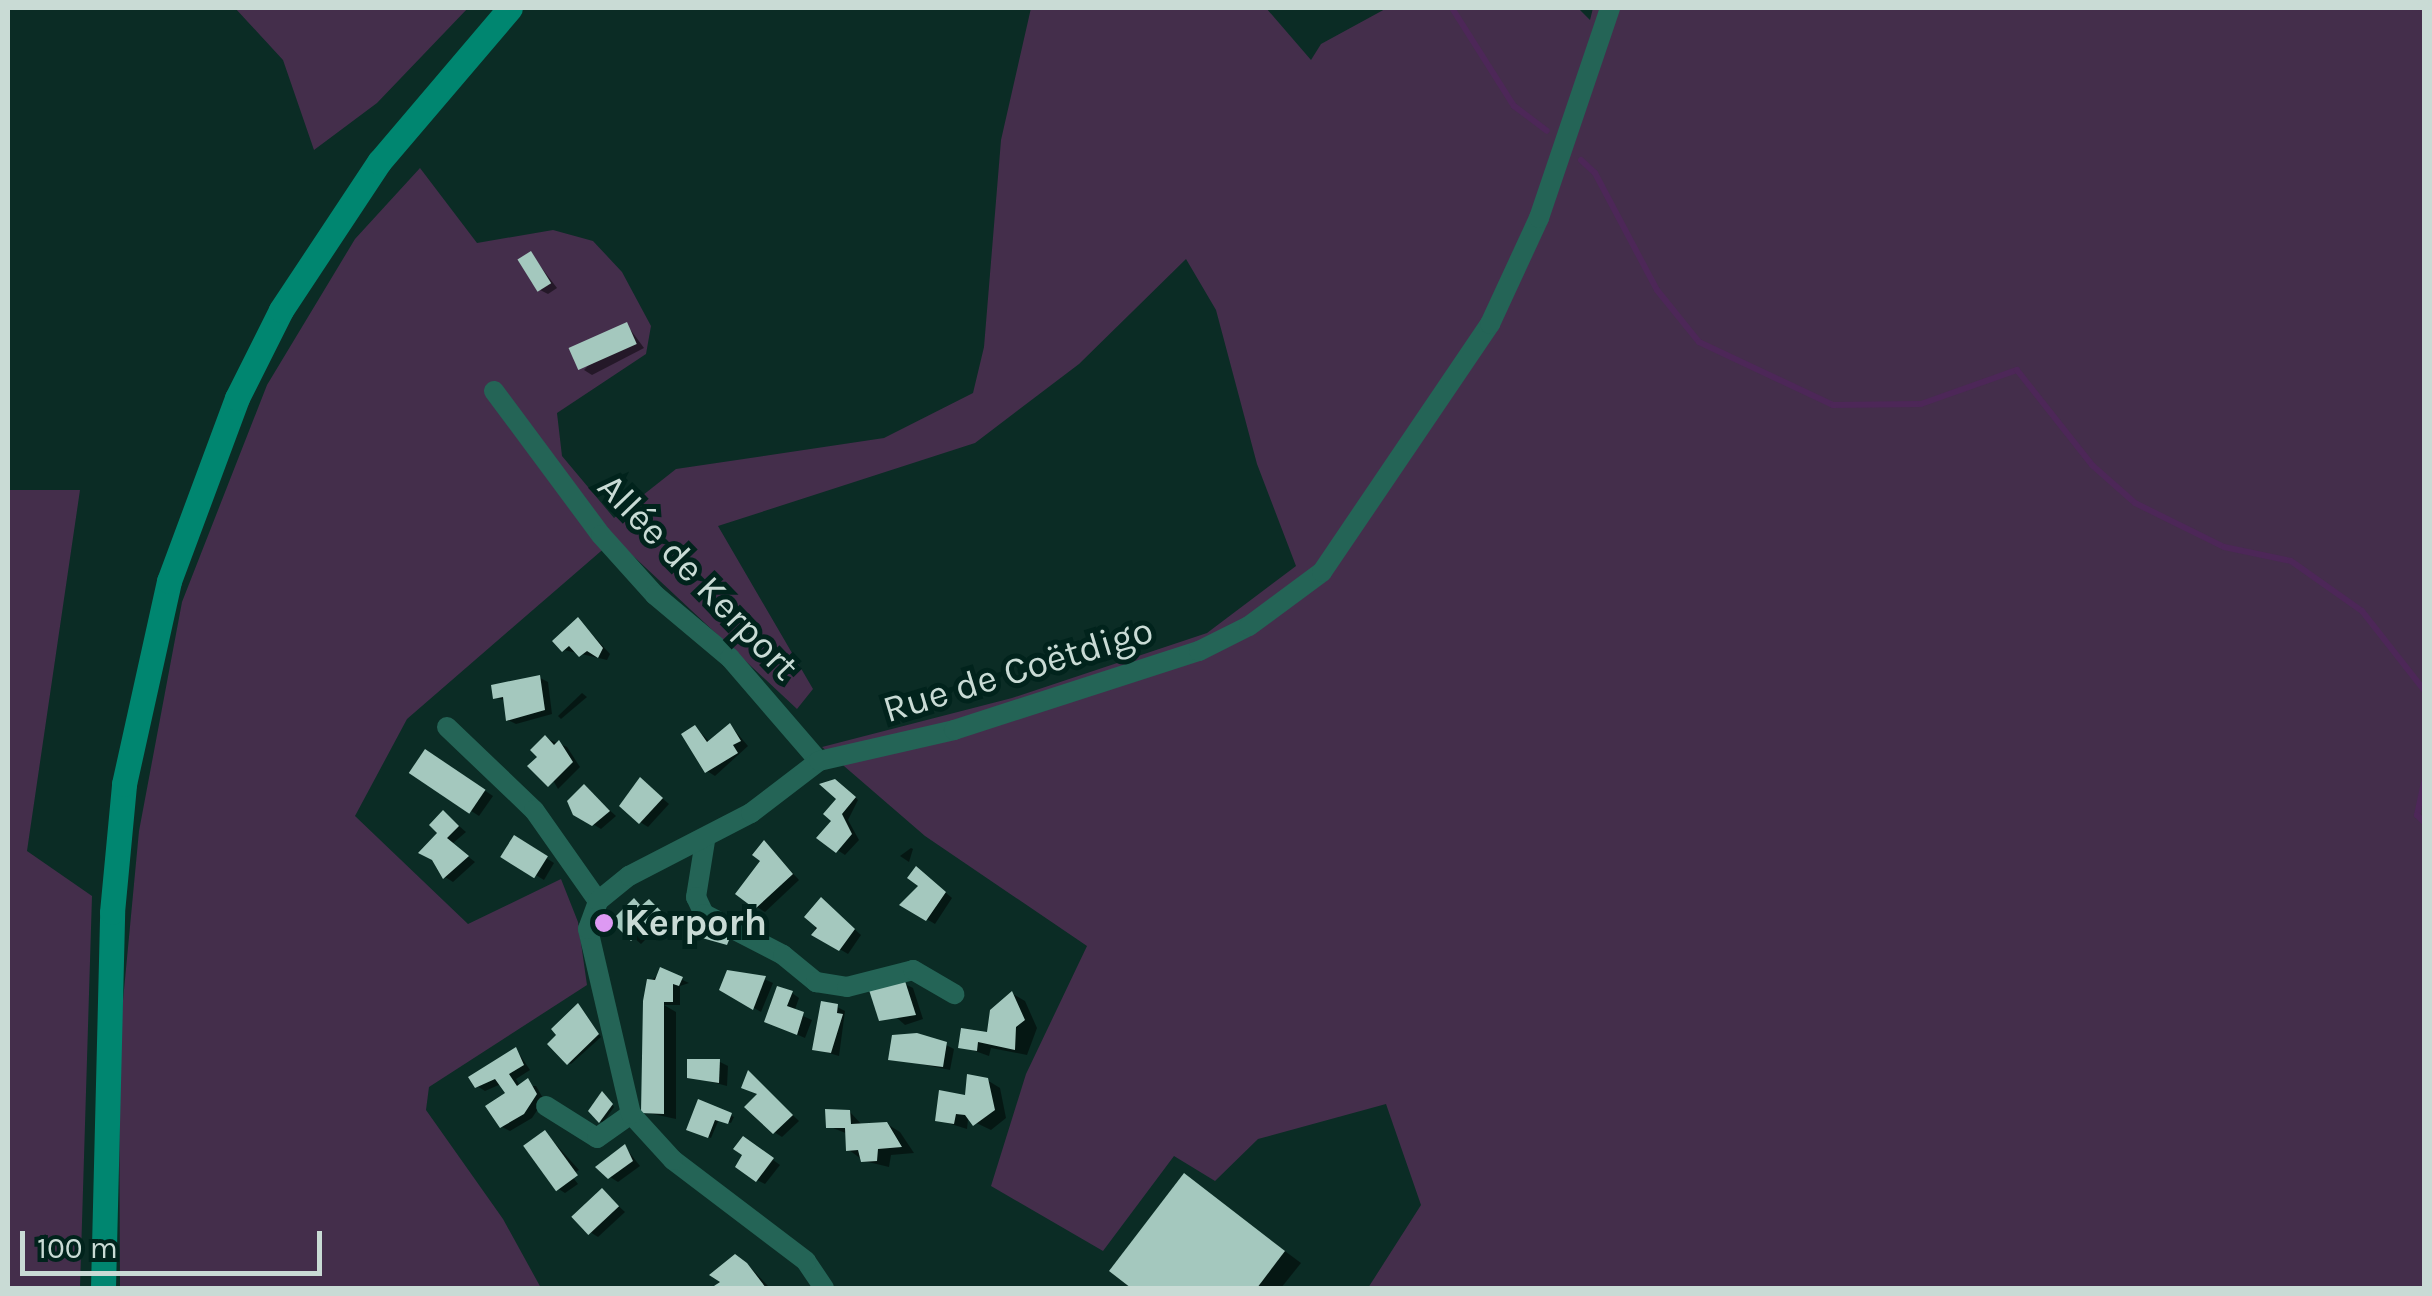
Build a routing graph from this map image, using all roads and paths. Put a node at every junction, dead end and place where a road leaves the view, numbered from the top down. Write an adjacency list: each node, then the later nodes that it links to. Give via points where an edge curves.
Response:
1 (510, 8): 11 (main road, via 378,162 281,310 237,398 168,582 124,784 112,912)
2 (1610, 8): 5 (street, Rue de Coëtdigo, via 1549,190 1490,324 1322,572 1248,626 1199,651 954,730)
3 (494, 391): 5 (street, Allée de Kerport, via 600,535 655,595 730,658)
4 (447, 727): 7 (street, via 534,810)
5 (818, 761): 6 (street, Rue de Coëtdigo)
6 (705, 841): 7 (street, Rue de Coëtdigo, via 629,876); 8 (street, via 696,898 704,914 783,954 816,982 847,987 913,970)
7 (598, 901): 10 (street, via 588,929)
8 (954, 994)
9 (546, 1106): 10 (street, via 597,1138)
10 (631, 1114): 12 (street, via 673,1160 792,1248)
11 (103, 1288)
12 (824, 1288)

